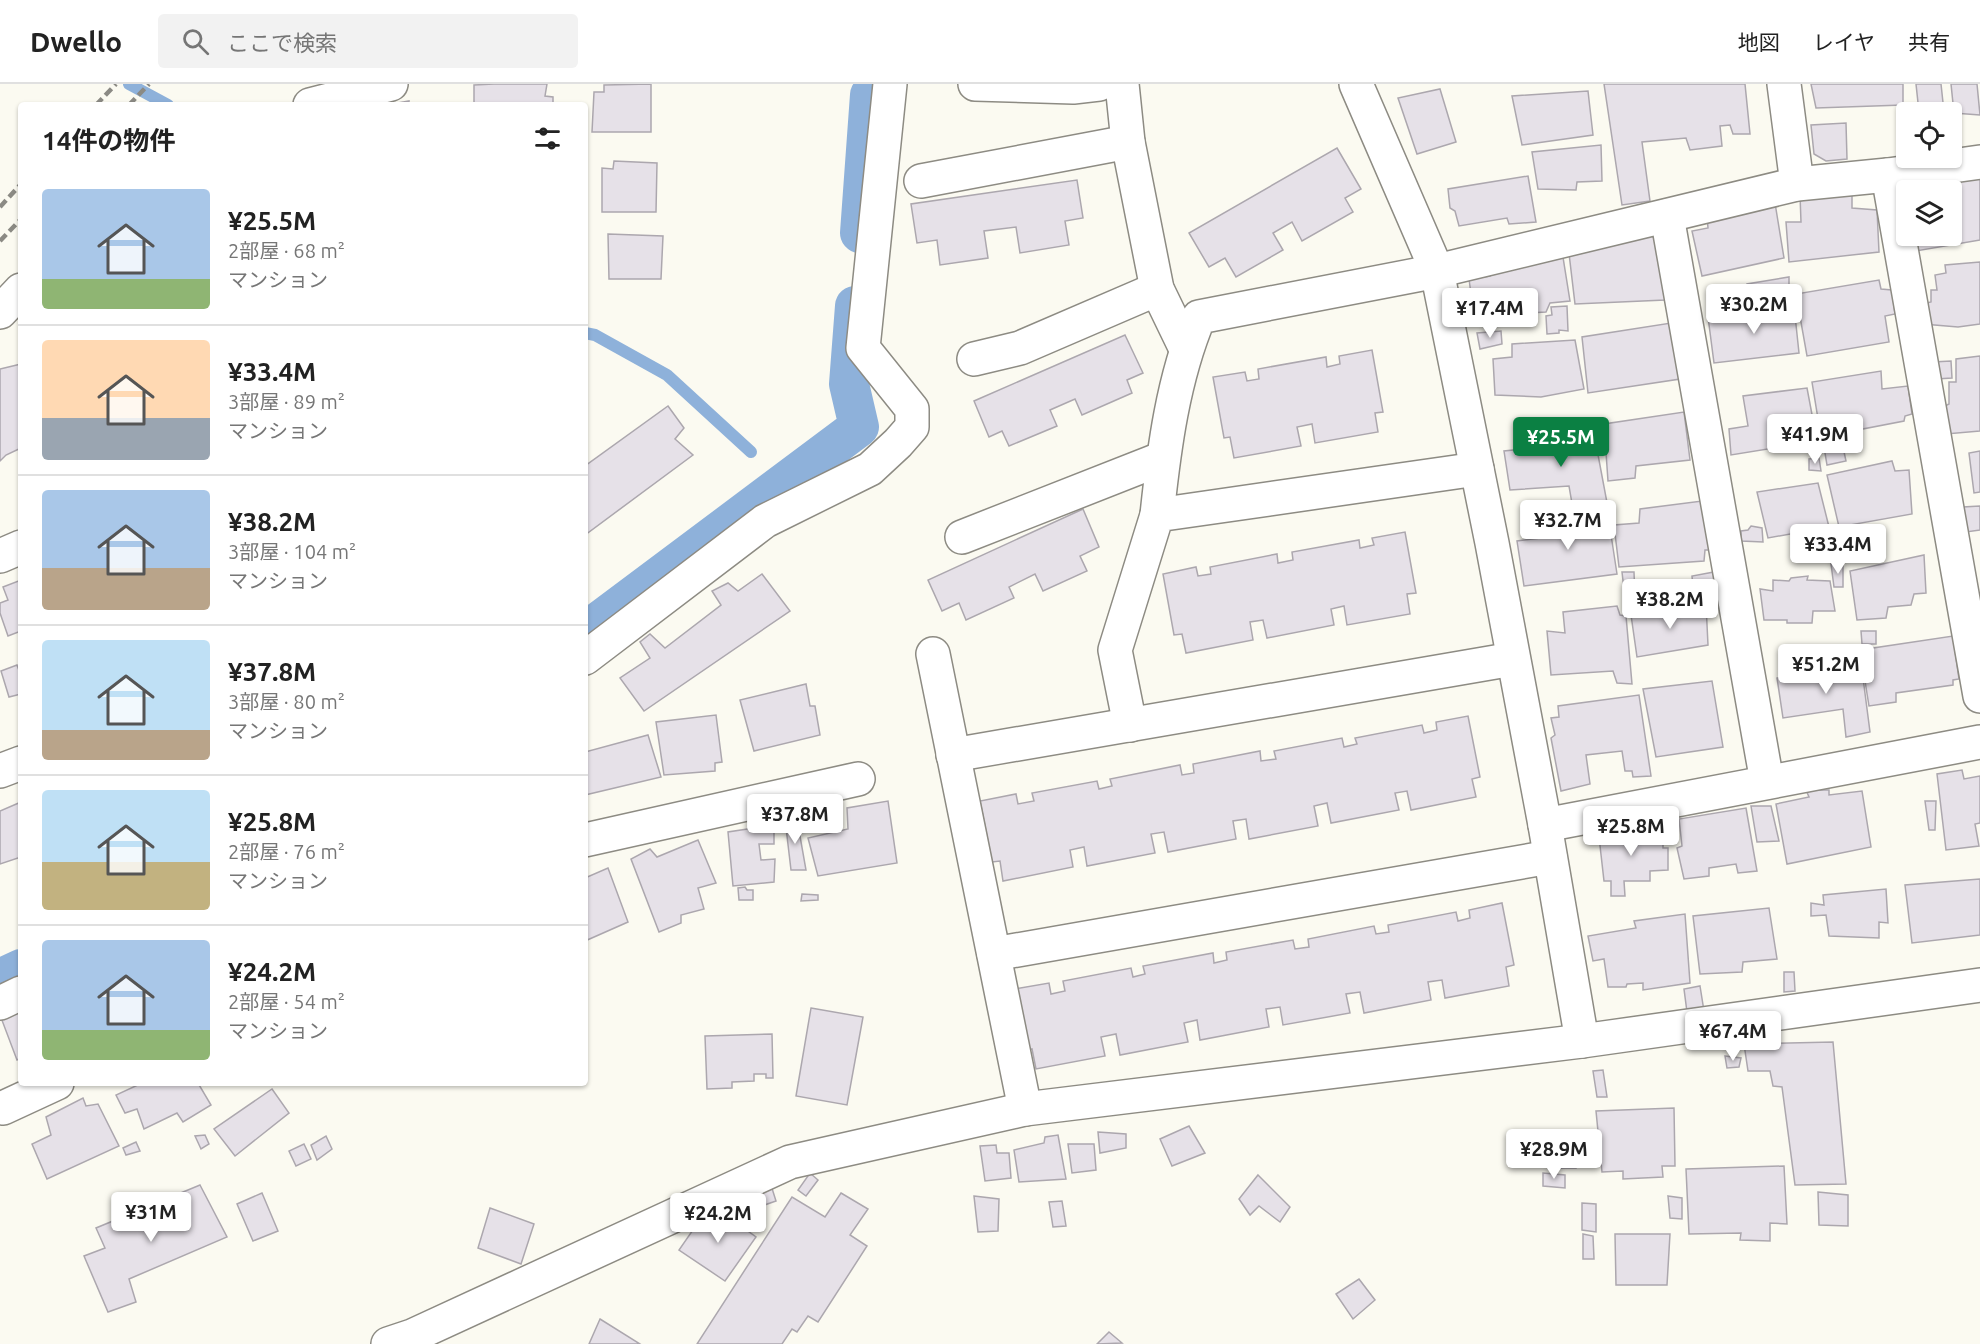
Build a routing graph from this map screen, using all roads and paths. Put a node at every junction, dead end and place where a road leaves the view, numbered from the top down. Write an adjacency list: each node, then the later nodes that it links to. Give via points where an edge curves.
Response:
1 (391, 84): 8 (street)
2 (890, 84): 28 (street, via 863,348 912,409 912,427 870,469 765,521)
3 (975, 84): 7 (street)
4 (1122, 84): 9 (street)
5 (1356, 84): 15 (street)
6 (1784, 84): 13 (street)
7 (1082, 85)
8 (322, 102)
9 (1128, 142): 12 (street); 16 (street)
10 (1980, 162): 11 (street)
11 (1888, 175): 13 (street); 30 (street)
12 (921, 182)
13 (1797, 184): 14 (street)
14 (1666, 216): 15 (street); 37 (street)
15 (1437, 271): 19 (street, via 1199,317); 22 (street)
16 (1157, 289): 19 (street); 20 (street, via 1020,348)
17 (18, 293): 18 (street)
18 (0, 312)
19 (1186, 349): 21 (street)
20 (974, 359)
21 (1163, 458): 23 (street); 24 (street)
22 (1477, 469): 23 (street); 29 (street)
23 (1157, 515): 31 (street, via 1115,650)
24 (962, 537)
25 (18, 549): 26 (street)
26 (0, 556)
27 (933, 654): 33 (street)
28 (588, 656)
29 (1513, 659): 31 (street); 38 (street)
30 (1980, 696)
31 (1130, 725): 33 (street)
32 (1980, 742): 37 (street)
33 (953, 755): 41 (street)
34 (18, 764): 35 (street)
35 (0, 771)
36 (858, 778): 39 (street)
37 (1767, 782): 38 (street)
38 (1545, 825): 40 (street)
39 (588, 839)
40 (1550, 857): 41 (street); 45 (street)
41 (994, 954): 47 (street)
42 (1980, 985): 45 (street)
43 (18, 994): 44 (street)
44 (0, 1003)
45 (1582, 1041): 47 (street)
46 (51, 1086): 48 (street)
47 (1025, 1109): 49 (street, via 790,1162)
48 (1, 1113)
49 (388, 1344)

